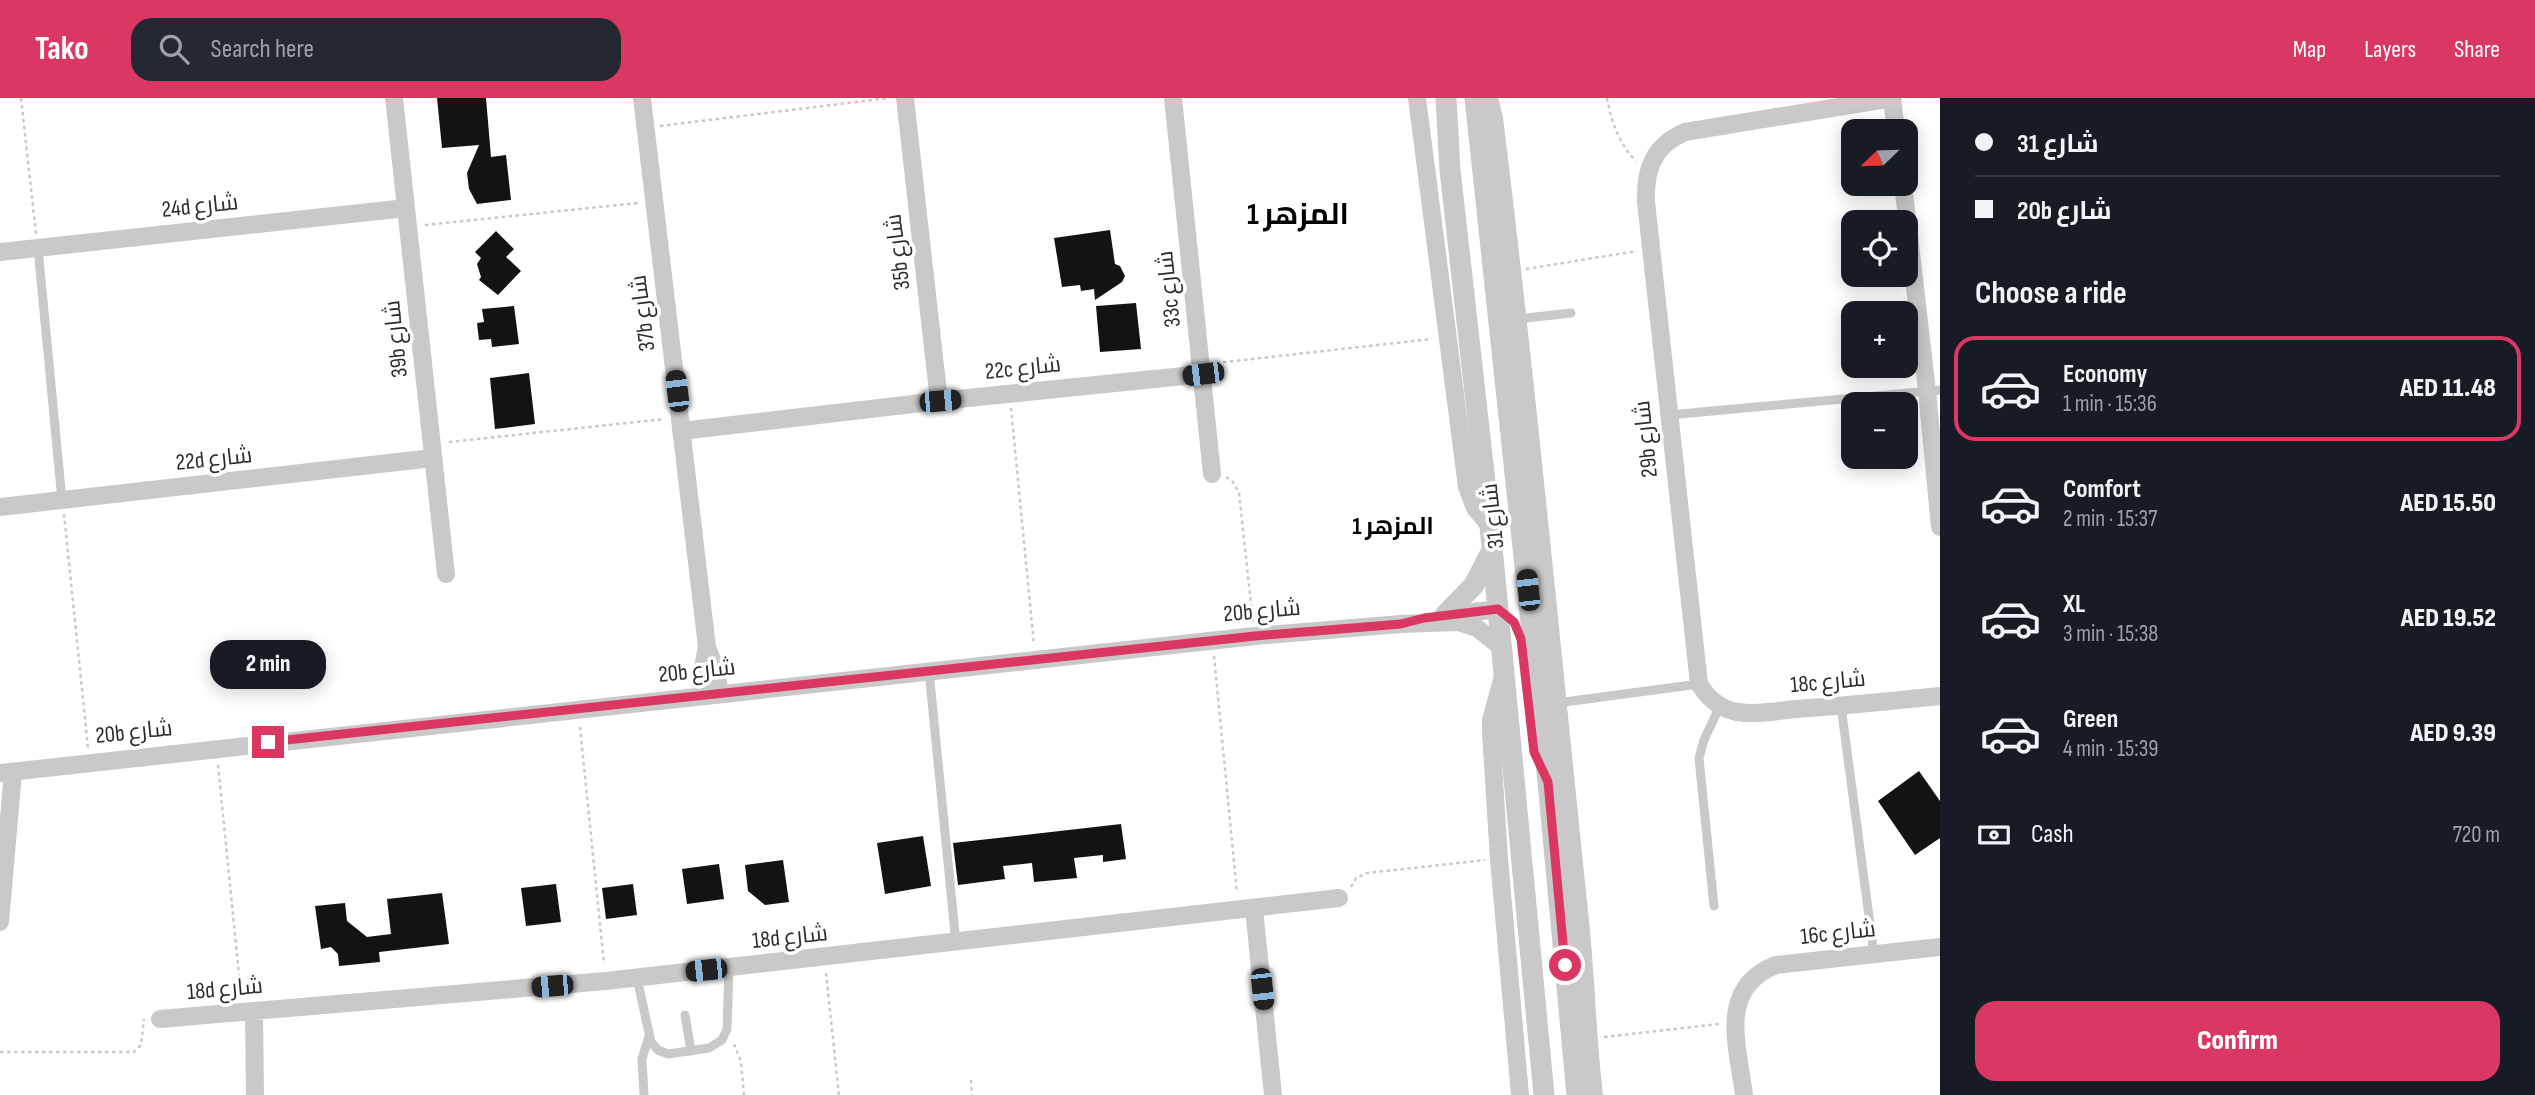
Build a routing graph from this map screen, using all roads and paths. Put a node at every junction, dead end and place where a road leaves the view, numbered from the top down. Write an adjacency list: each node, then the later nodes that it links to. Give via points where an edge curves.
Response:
1 (21, 98): 20 (path)
2 (394, 98): 18 (street, 39b شارع)
3 (642, 98): 14 (street, 37b شارع)
4 (889, 98): 14 (path)
5 (905, 98): 30 (street, 35b شارع)
6 (1173, 98): 27 (street, 33c شارع)
7 (1417, 98): 26 (street)
8 (1446, 98): 38 (street, شارع 31)
9 (1475, 98): 59 (street, شارع 31)
10 (1489, 98): 23 (street)
11 (1608, 98): 15 (path, via 1628,152)
12 (1893, 98): 13 (street); 15 (street, via 1685,132 1661,146)
13 (1895, 119)
14 (646, 128): 17 (street, 37b شارع)
15 (1650, 165): 21 (street, 29b شارع, via 1646,202)
16 (1905, 196): 28 (street)
17 (654, 201): 19 (path); 32 (street, 37b شارع)
18 (406, 208): 19 (street, 39b شارع); 20 (street, 24d شارع)
19 (408, 226): 33 (street, 39b شارع)
20 (38, 248): 22 (street, 24d شارع); 35 (lane)
21 (1650, 249): 23 (path); 31 (street, 29b شارع)
22 (0, 252)
23 (1513, 271): 25 (street)
24 (1571, 313): 25 (lane)
25 (1518, 319): 52 (street)
26 (1448, 337): 27 (path); 38 (street, via 1467,486)
27 (1203, 369): 29 (street, 22c شارع); 34 (street, 33c شارع)
28 (1934, 390): 31 (lane); 37 (street)
29 (1010, 395): 30 (street, 22c شارع); 46 (path)
30 (940, 401): 32 (street, 22c شارع)
31 (1669, 415): 49 (street, 29b شارع)
32 (680, 424): 33 (path); 50 (street, 37b شارع, via 707,647 702,672)
33 (433, 451): 35 (street, 22d شارع); 39 (street, 39b شارع)
34 (1212, 474): 43 (path, via 1228,478 1239,493)
35 (62, 500): 36 (street, 22d شارع); 57 (path)
36 (0, 507)
37 (1940, 527)
38 (1491, 536): 40 (street, شارع 31); 41 (street, via 1474,585)
39 (446, 574)
40 (1498, 609): 41 (street, 20b شارع); 45 (street, شارع 31); 59 (street, via 1520,633 1534,752)
41 (1444, 615): 42 (street, 20b شارع)
42 (1401, 624): 43 (street, 20b شارع); 45 (street, 20b شارع, via 1467,624)
43 (1255, 636): 44 (street, 20b شارع)
44 (1213, 640): 46 (street, 20b شارع); 64 (path)
45 (1502, 647): 48 (street, شارع 31)
46 (1035, 659): 47 (street, 20b شارع)
47 (929, 671): 50 (street, 20b شارع); 66 (lane)
48 (1504, 673): 60 (street, via 1491,720); 90 (street, شارع 31)
49 (1699, 684): 52 (lane); 53 (street)
50 (712, 694): 55 (street, 20b شارع)
51 (1940, 696): 54 (street, 18c شارع)
52 (1557, 702): 79 (street)
53 (1720, 706): 54 (street, 18c شارع, via 1751,712); 63 (lane, via 1699,758)
54 (1841, 706): 68 (lane)
55 (578, 709): 56 (street, 20b شارع); 72 (path)
56 (216, 748): 57 (street, 20b شارع); 73 (path)
57 (89, 762): 58 (street, 20b شارع)
58 (6, 773): 61 (street)
59 (1548, 782): 91 (street, شارع 31)
60 (1499, 859): 62 (path, via 1363,874); 89 (street)
61 (1, 865): 65 (street)
62 (1339, 898): 64 (street, 18d شارع)
63 (1714, 906)
64 (1246, 910): 66 (street, 18d شارع); 88 (street)
65 (0, 922)
66 (956, 943): 69 (street, 18d شارع)
67 (1940, 947): 68 (street, 16c شارع)
68 (1874, 954): 76 (street, 16c شارع, via 1776,965 1760,971 1747,984 1735,1009)
69 (824, 958): 70 (street, 18d شارع); 86 (path)
70 (729, 968): 71 (street, 18d شارع); 77 (lane)
71 (637, 978): 72 (street, 18d شارع); 78 (lane)
72 (606, 981): 73 (street, 18d شارع)
73 (248, 1012): 75 (street, 18d شارع); 83 (street)
74 (685, 1015): 80 (lane)
75 (160, 1019): 81 (path, via 142,1019 141,1045 135,1052)
76 (1735, 1023): 79 (path); 93 (street)
77 (725, 1035): 80 (lane, via 714,1046); 85 (path, via 739,1054)
78 (649, 1036): 80 (lane, via 663,1053); 84 (lane, via 642,1059)
79 (1587, 1038): 92 (street)
80 (691, 1051)
81 (0, 1052)
82 (971, 1080): 87 (path)
83 (255, 1095)
84 (644, 1095)
85 (744, 1095)
86 (839, 1095)
87 (972, 1095)
88 (1273, 1095)
89 (1520, 1095)
90 (1544, 1095)
91 (1577, 1095)
92 (1594, 1095)
93 (1744, 1095)

